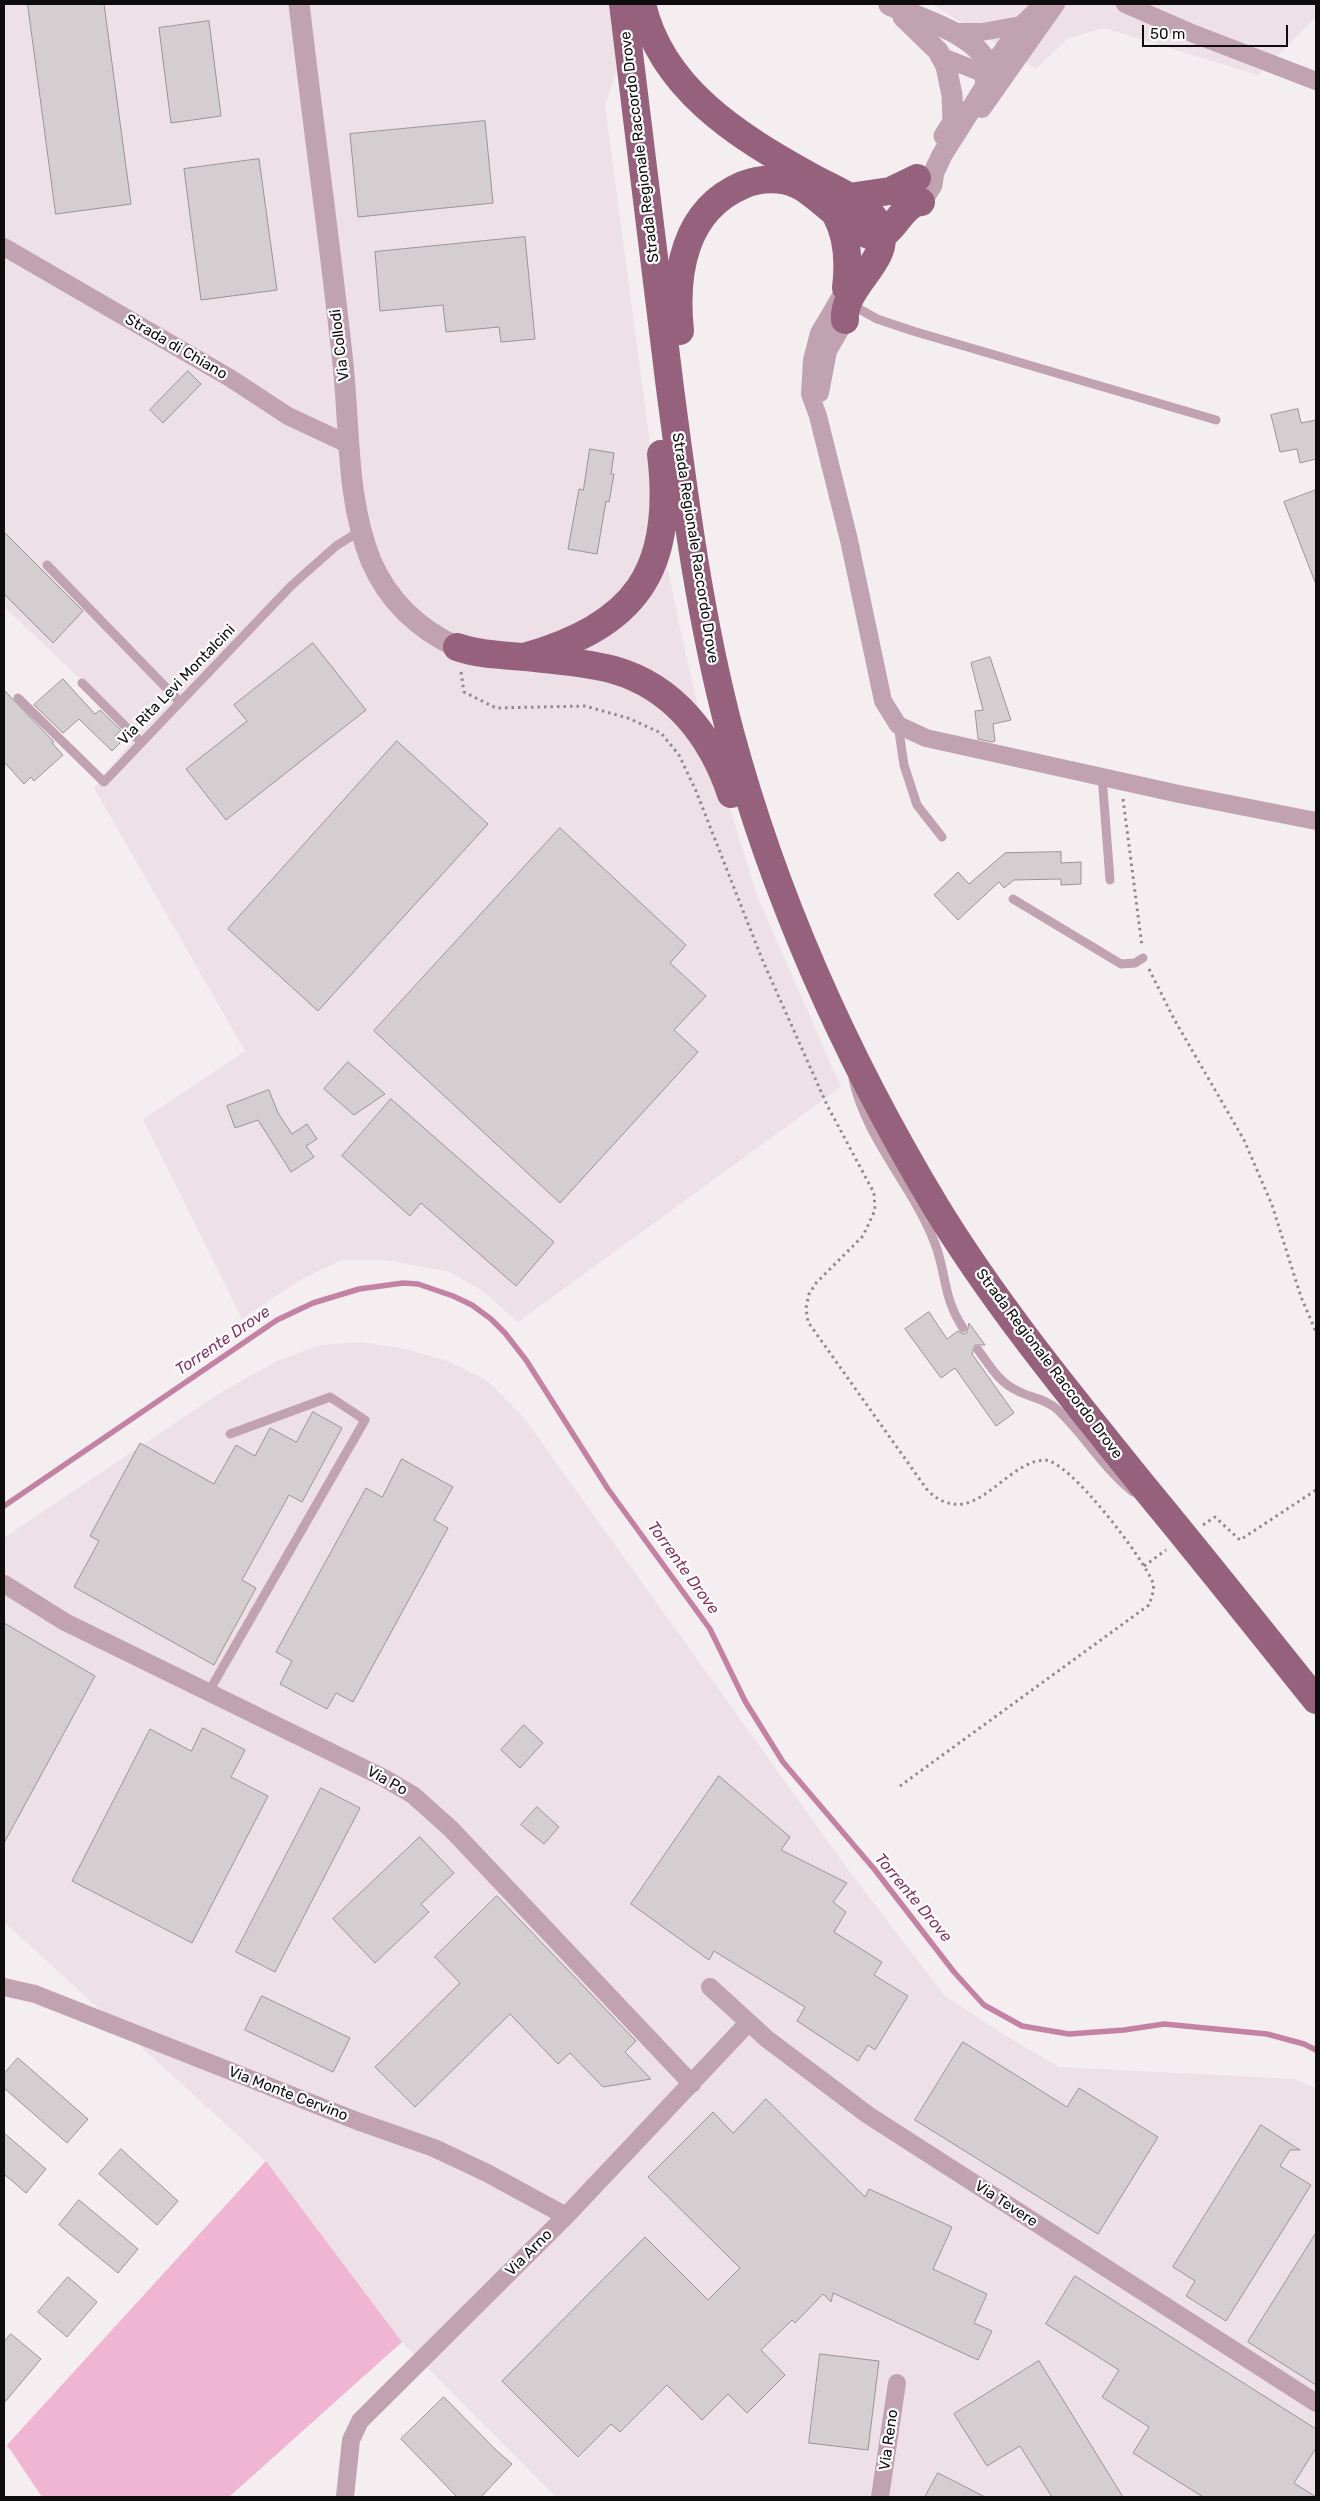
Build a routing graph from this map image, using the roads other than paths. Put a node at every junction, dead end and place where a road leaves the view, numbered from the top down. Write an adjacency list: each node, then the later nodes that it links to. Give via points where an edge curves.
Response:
1 (299, 4): 23 (street, Via Collodi)
2 (623, 4): 13 (main road, Strada Regionale Raccordo Drove)
3 (642, 4): 17 (main road, via 660,50 696,98 732,127 796,168)
4 (889, 4): 9 (street); 11 (street)
5 (1042, 4): 8 (street)
6 (1056, 4): 10 (street)
7 (1125, 4): 14 (street)
8 (1021, 26): 9 (street, via 982,32); 12 (street)
9 (952, 32): 12 (street, via 983,55)
10 (1024, 48): 12 (street, via 1005,62); 16 (street)
11 (942, 57): 12 (street, via 975,70); 15 (street, via 951,84)
12 (988, 69): 15 (street); 16 (street, via 985,87)
13 (632, 81): 27 (main road, via 625,120 624,156 663,474 661,536 650,568 617,614 571,642); 28 (main road, Strada Regionale Raccordo Drove, via 688,519)
14 (1316, 81)
15 (953, 122): 16 (street)
16 (923, 188): 17 (main road, via 890,191); 18 (main road); 20 (street)
17 (842, 206): 18 (main road, via 870,211); 20 (main road); 28 (main road, via 792,182 770,179 752,182 727,192 712,204 693,228 682,260 677,294 678,317 713,588)
18 (882, 234): 20 (main road, via 878,253)
19 (4, 247): 23 (street, Strada di Chiano, via 230,378 294,419)
20 (848, 305): 21 (street, via 824,364); 21 (street, via 822,327 812,360 810,394); 22 (lane, via 913,331)
21 (818, 416): 32 (street, via 883,700)
22 (1216, 420)
23 (350, 445): 24 (street, Via Collodi)
24 (360, 531): 26 (street, Via Collodi, via 376,571 400,607 425,630); 31 (lane, Via Rita Levi Montalcini, via 341,542 296,581)
25 (47, 565): 31 (lane)
26 (457, 647): 27 (main road, via 486,655)
27 (524, 657): 40 (main road, via 598,666 628,675 660,692 691,719 719,761 781,929)
28 (714, 662): 40 (main road, Strada Regionale Raccordo Drove, via 730,730 760,827)
29 (82, 682): 33 (lane)
30 (18, 698): 33 (lane, Via Rita Levi Montalcini, via 104,782)
31 (180, 702): 33 (lane, Via Rita Levi Montalcini)
32 (898, 725): 34 (street, via 926,738); 36 (lane, via 904,766 917,805)
33 (141, 742)
34 (1102, 776): 35 (street); 37 (lane)
35 (1316, 821)
36 (942, 837)
37 (1110, 880)
38 (1013, 899): 39 (lane, via 1121,964 1136,963)
39 (1143, 958)
40 (815, 973): 41 (main road, Strada Regionale Raccordo Drove)
41 (852, 1052): 42 (lane, via 853,1079 859,1102 934,1240 947,1297); 45 (main road, Strada Regionale Raccordo Drove, via 921,1180 993,1295)
42 (963, 1328)
43 (978, 1350): 45 (lane, via 1006,1384 1053,1406 1117,1478 1139,1496)
44 (230, 1434): 47 (lane, via 330,1397 365,1420)
45 (1159, 1505): 48 (main road, Strada Regionale Raccordo Drove)
46 (4, 1584): 47 (street, Via Po, via 56,1618)
47 (208, 1693): 52 (street, Via Po, via 384,1778 426,1805)
48 (1315, 1697)
49 (4, 1987): 53 (street, Via Monte Cervino, via 34,1994 434,2148 488,2173)
50 (710, 1987): 51 (street, Via Tevere)
51 (748, 2023): 52 (street, Via Arno); 55 (street, Via Tevere, via 896,2134)
52 (692, 2084): 53 (street, Via Arno)
53 (566, 2216): 56 (street, Via Arno, via 360,2421 351,2440)
54 (897, 2383): 57 (street, Via Reno)
55 (1316, 2403)
56 (345, 2497)
57 (880, 2497)

